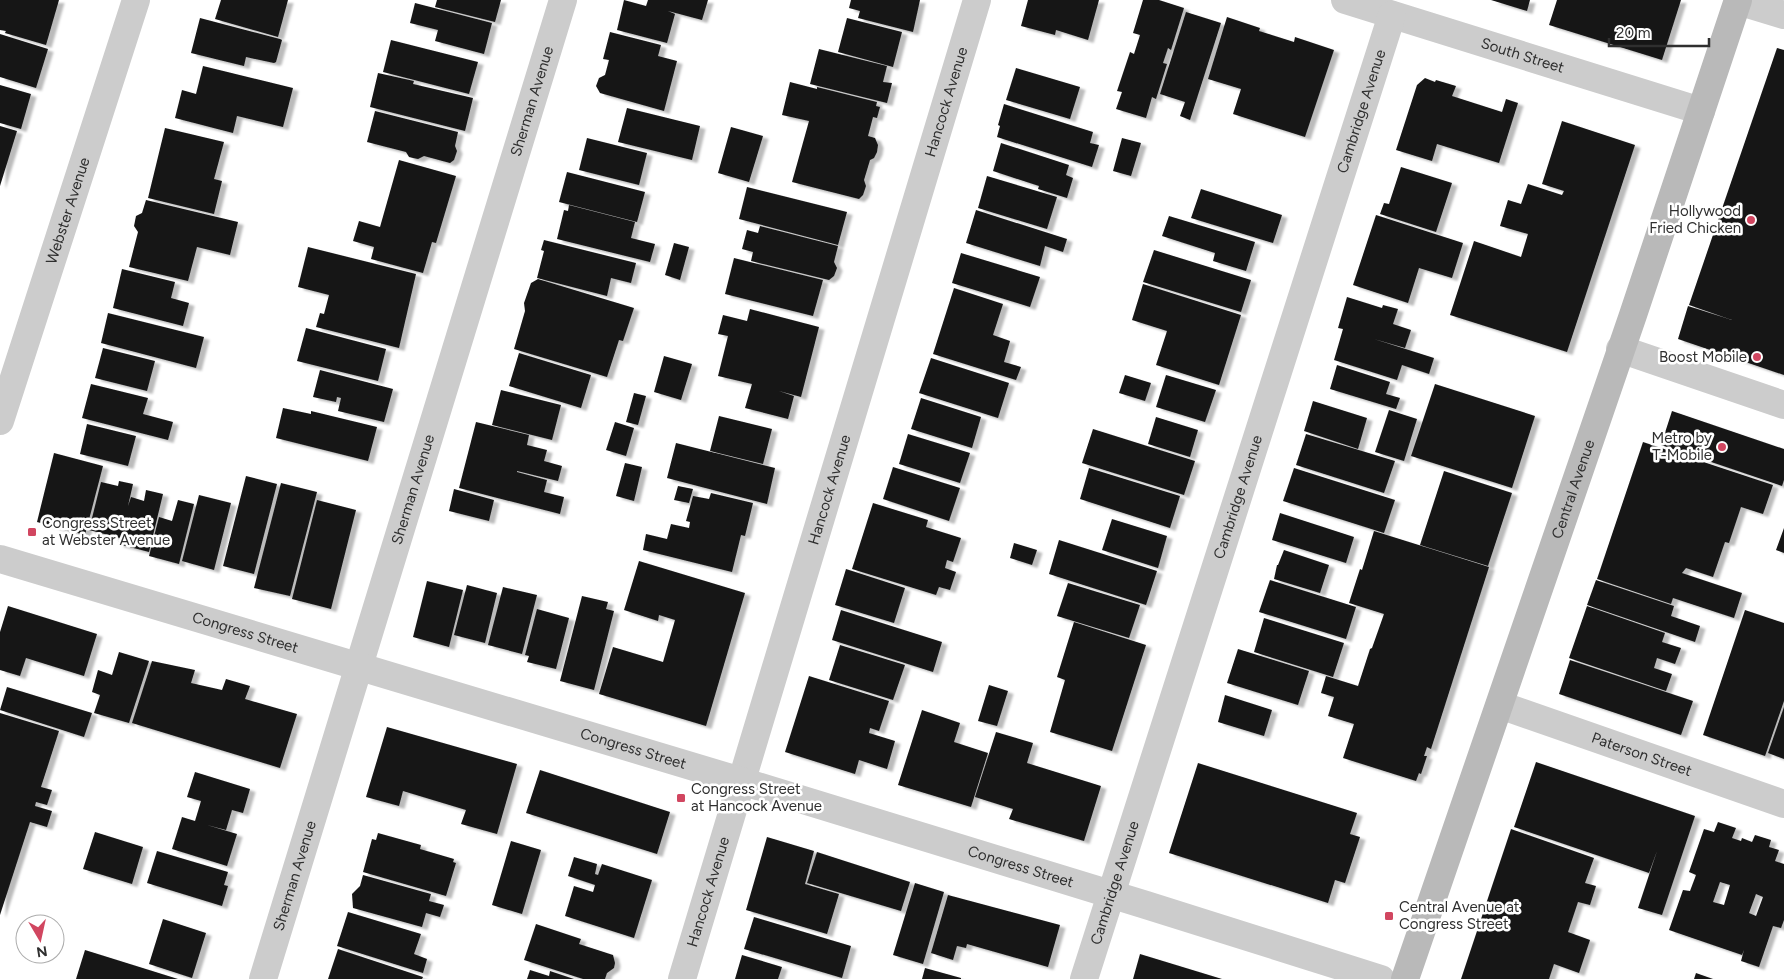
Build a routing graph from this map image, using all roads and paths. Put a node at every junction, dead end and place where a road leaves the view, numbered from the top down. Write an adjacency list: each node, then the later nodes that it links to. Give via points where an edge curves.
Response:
1 (136, 0): 11 (street, Webster Avenue)
2 (563, 0): 13 (street, Sherman Avenue)
3 (978, 0): 15 (street, Hancock Avenue)
4 (1345, 0): 6 (street, South Street)
5 (1738, 0): 7 (street); 8 (main road, Central Avenue)
6 (1392, 15): 8 (street, South Street); 17 (street, Cambridge Avenue)
7 (1784, 15)
8 (1701, 111): 9 (main road, Central Avenue)
9 (1620, 349): 10 (street); 14 (main road, Central Avenue)
10 (1784, 405)
11 (0, 421)
12 (0, 558): 13 (street, Congress Street)
13 (359, 665): 15 (street, Congress Street); 18 (street, Sherman Avenue)
14 (1500, 704): 16 (street, Paterson Street); 22 (main road, Central Avenue)
15 (742, 781): 17 (street, Congress Street); 19 (street, Hancock Avenue)
16 (1784, 804)
17 (1112, 894): 20 (street, Cambridge Avenue); 21 (street, Congress Street)
18 (263, 979)
19 (682, 979)
20 (1084, 979)
21 (1381, 979)
22 (1405, 979)

